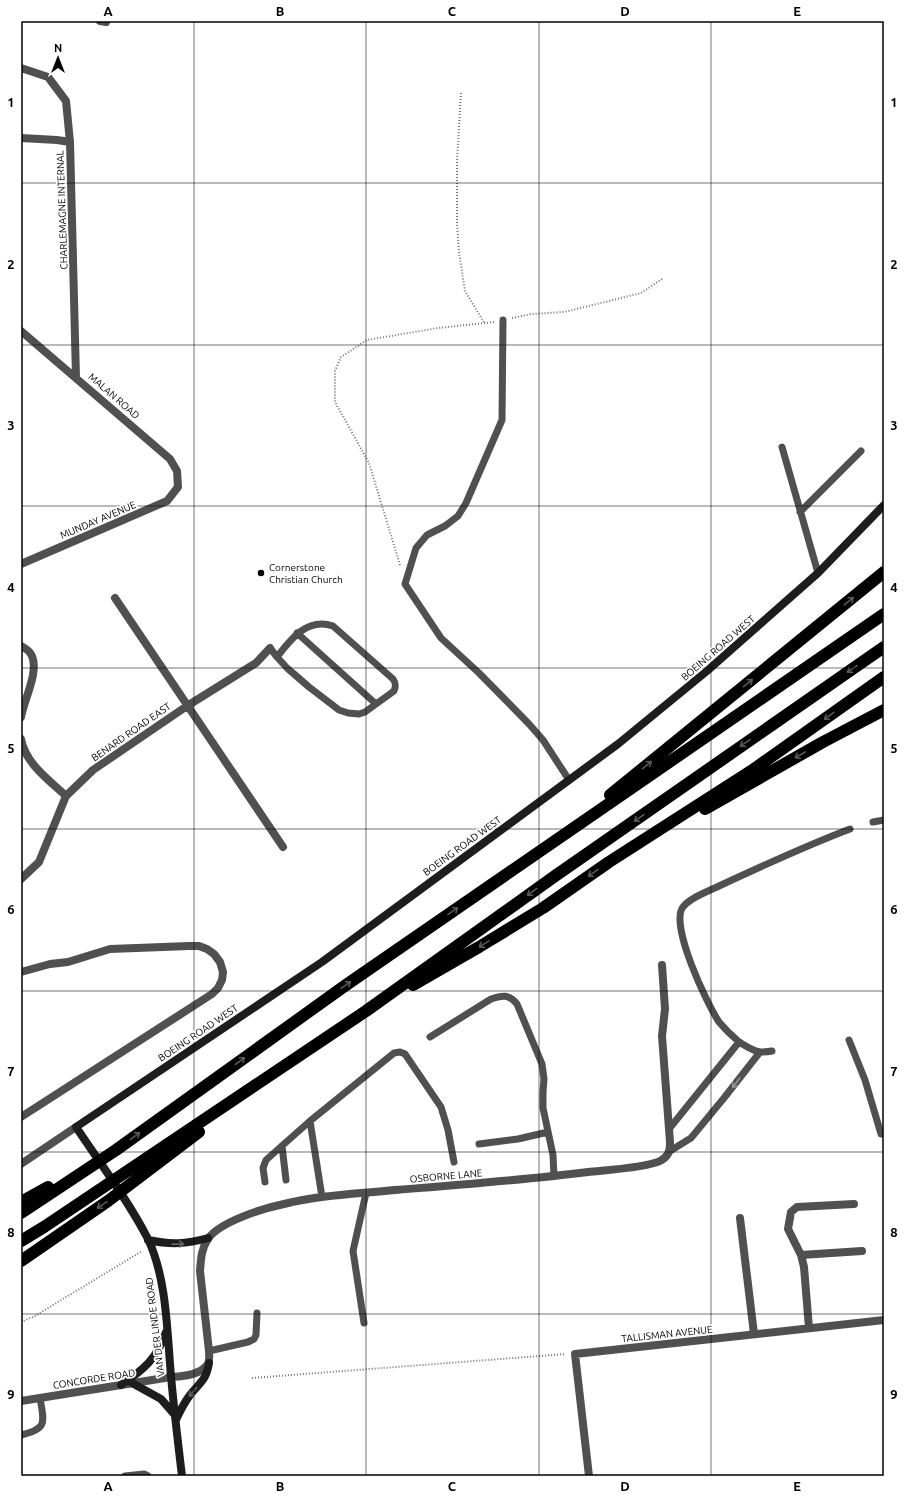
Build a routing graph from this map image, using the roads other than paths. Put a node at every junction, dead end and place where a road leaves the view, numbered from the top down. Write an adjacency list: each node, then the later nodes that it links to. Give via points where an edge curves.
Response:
1 (21, 68): 3 (street, CHARLEMAGNE INTERNAL, via 48,77 66,101)
2 (21, 138): 3 (street)
3 (70, 142): 6 (street, CHARLEMAGNE INTERNAL)
4 (502, 320): 28 (lane, via 503,400 502,420 497,434 466,503 458,516 426,535 416,548 405,584 441,638 529,724 543,740)
5 (21, 330): 6 (street, MALAN ROAD)
6 (76, 377): 9 (street, MALAN ROAD, via 170,459 177,471)
7 (782, 447): 11 (lane)
8 (861, 451): 11 (lane)
9 (178, 486): 12 (street, MUNDAY AVENUE, via 167,501)
10 (884, 505): 14 (main road, BOEING ROAD WEST)
11 (800, 512): 14 (lane)
12 (21, 564)
13 (884, 572): 34 (highway, one-way to 13)
14 (818, 573): 28 (main road, BOEING ROAD WEST, via 707,672)
15 (115, 598): 24 (street)
16 (884, 614): 34 (highway)
17 (297, 633): 21 (lane); 23 (lane); 23 (lane, via 320,624 333,626 393,679 396,685 394,691)
18 (21, 646): 26 (street, via 29,650 34,665)
19 (884, 647): 39 (highway, one-way to 39)
20 (270, 648): 21 (lane); 24 (street, BENARD ROAD EAST, via 256,662)
21 (277, 657): 23 (lane, via 309,687 339,710 359,714)
22 (884, 677): 35 (highway, one-way to 35, via 754,769)
23 (376, 704)
24 (186, 706): 29 (street, BENARD ROAD EAST, via 105,761); 33 (street)
25 (884, 710): 35 (highway, one-way to 35)
26 (21, 717)
27 (21, 739): 29 (street, via 28,757 38,770)
28 (569, 780): 48 (main road, BOEING ROAD WEST, via 322,962)
29 (66, 796): 36 (street, BENARD ROAD EAST, via 39,862)
30 (884, 820): 31 (lane)
31 (873, 822)
32 (850, 829): 42 (lane, via 766,864 690,901 679,914 685,948 709,1002 720,1022)
33 (283, 848)
34 (540, 851): 54 (highway, one-way to 34, via 346,985)
35 (609, 862): 39 (highway, one-way to 39, via 543,908 486,943)
36 (21, 879)
37 (662, 965): 49 (street, via 665,1009 662,1036)
38 (21, 972): 46 (street, via 68,962 110,949 189,946 207,949 214,954 220,962 222,980 212,994)
39 (366, 1011): 45 (highway)
40 (430, 1037): 50 (lane, via 491,999 499,996 512,998 517,1004 542,1064 543,1108)
41 (849, 1040): 51 (lane, via 865,1080 881,1134)
42 (739, 1042): 44 (lane); 49 (lane)
43 (772, 1051): 44 (lane)
44 (760, 1052): 55 (lane, one-way to 55, via 691,1138)
45 (266, 1079): 68 (highway); 72 (highway, one-way to 72, via 108,1201)
46 (21, 1117)
47 (310, 1121): 53 (lane); 56 (lane, via 394,1053 400,1052 405,1054 441,1107); 62 (lane)
48 (76, 1127): 57 (street, BOEING ROAD WEST); 69 (main road, VAN DER LINDE ROAD, via 127,1204)
49 (669, 1129): 55 (street)
50 (548, 1132): 52 (lane, via 518,1140); 58 (lane)
51 (884, 1134)
52 (479, 1144)
53 (282, 1146): 59 (lane); 60 (lane, via 262,1168)
54 (116, 1150): 63 (highway); 65 (highway)
55 (670, 1152): 58 (street, OSBORNE LANE, via 655,1163)
56 (454, 1162)
57 (21, 1164)
58 (554, 1176): 61 (street, OSBORNE LANE)
59 (286, 1180)
60 (265, 1182)
61 (366, 1193): 62 (street, OSBORNE LANE); 75 (lane, via 353,1251)
62 (322, 1198): 67 (street, OSBORNE LANE, via 268,1208 232,1222)
63 (21, 1202)
64 (854, 1204): 71 (street, via 797,1207 791,1212 788,1229)
65 (21, 1213)
66 (740, 1218): 78 (street)
67 (208, 1238): 69 (main road, one-way to 67, via 180,1244); 79 (street, via 203,1249 200,1271)
68 (21, 1241)
69 (149, 1243): 76 (main road, VAN DER LINDE ROAD, via 158,1266)
70 (862, 1251): 71 (street)
71 (801, 1255): 77 (street)
72 (21, 1260)
73 (257, 1313): 79 (lane, via 254,1339)
74 (884, 1320): 77 (street, TALLISMAN AVENUE)
75 (364, 1323)
76 (167, 1328): 81 (main road, VAN DER LINDE ROAD); 83 (main road, via 162,1346 146,1367)
77 (809, 1328): 78 (street, TALLISMAN AVENUE)
78 (754, 1334): 91 (street, TALLISMAN AVENUE, via 575,1354)
79 (209, 1351): 80 (street)
80 (209, 1363): 81 (street, via 198,1372); 86 (main road, one-way to 86, via 202,1382)
81 (171, 1377): 82 (street, CONCORDE ROAD); 86 (main road, VAN DER LINDE ROAD)
82 (132, 1384): 83 (street, CONCORDE ROAD); 86 (main road, via 161,1398)
83 (121, 1385): 84 (street, CONCORDE ROAD)
84 (40, 1398): 85 (street, CONCORDE ROAD); 87 (lane, via 44,1420 40,1428)
85 (21, 1402)
86 (175, 1418): 90 (main road, VAN DER LINDE ROAD)
87 (21, 1435)
88 (125, 1476): 89 (lane)
89 (148, 1476)
90 (182, 1476)
91 (589, 1476)

